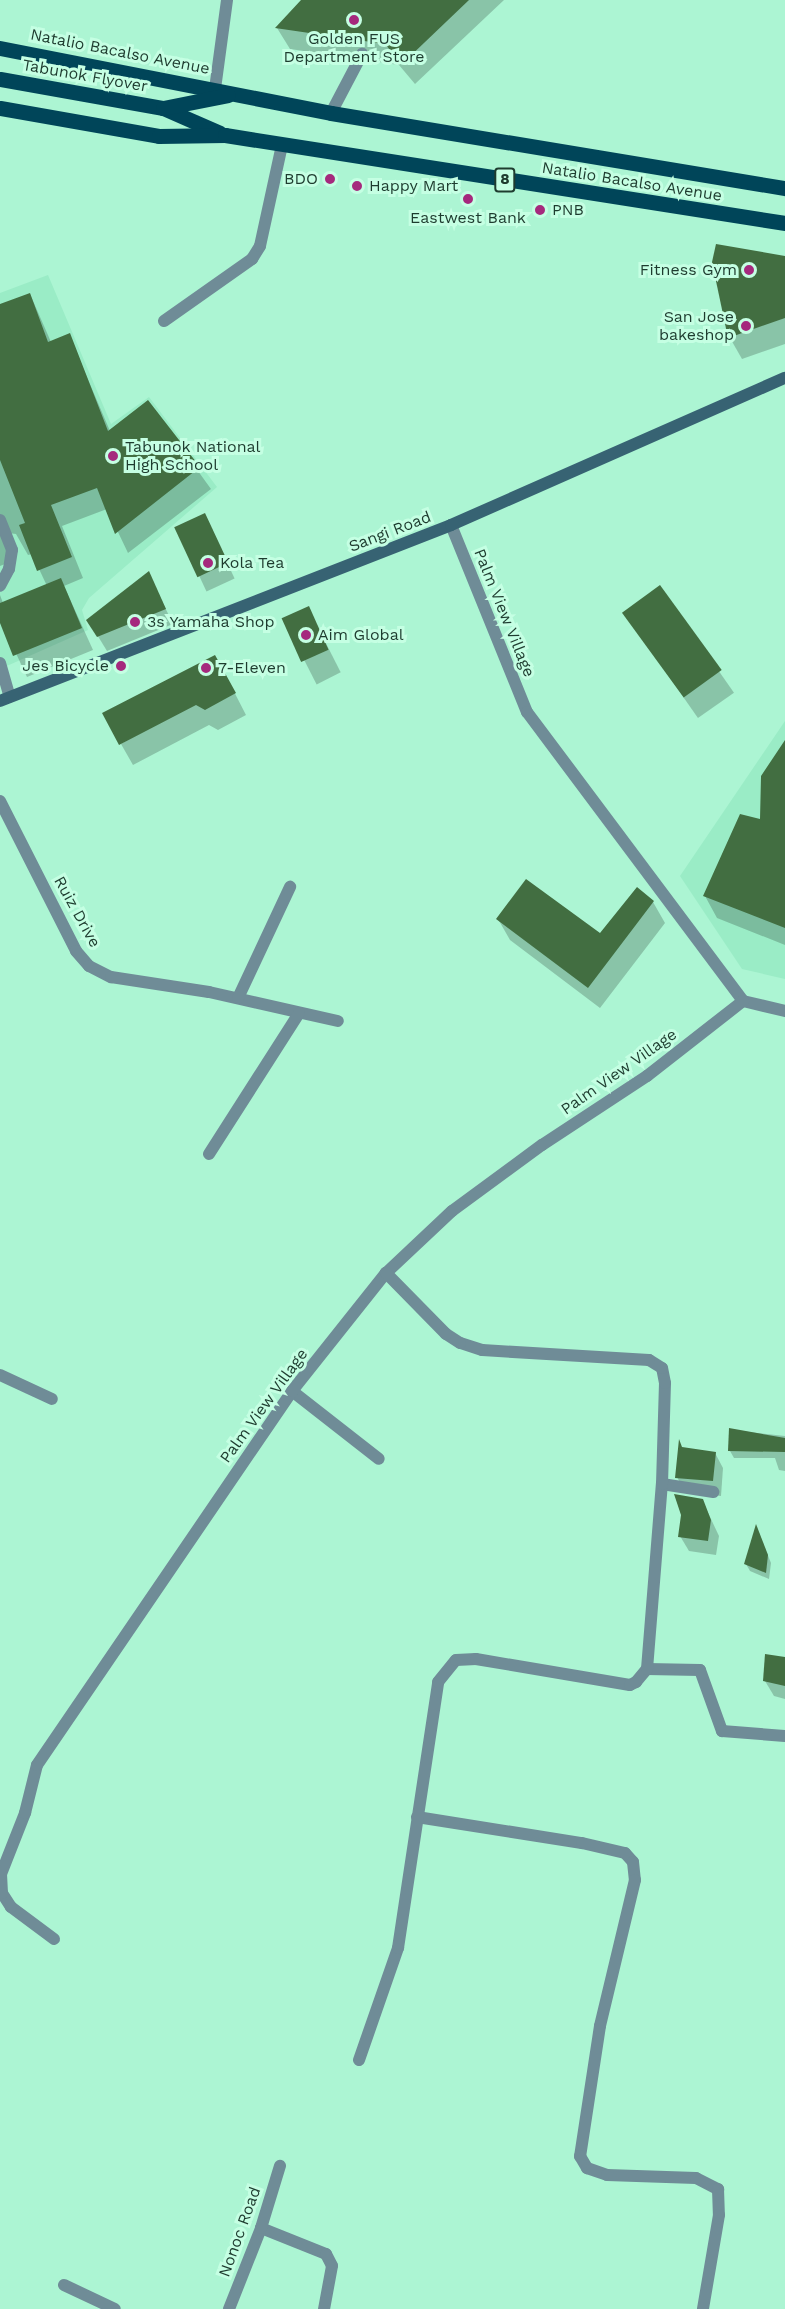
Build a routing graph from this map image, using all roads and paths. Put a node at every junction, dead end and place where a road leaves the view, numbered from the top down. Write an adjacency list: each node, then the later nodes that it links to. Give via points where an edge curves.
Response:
1 (227, 0): 5 (street)
2 (0, 48): 5 (main road, Natalio Bacalso Avenue)
3 (362, 54): 9 (street)
4 (0, 79): 8 (main road, Tabunok Flyover / 8)
5 (215, 89): 6 (main road, Natalio Bacalso Avenue)
6 (231, 95): 8 (main road, Natalio Bacalso Avenue / 8); 9 (main road, Natalio Bacalso Avenue / 8)
7 (0, 108): 10 (main road, Natalio Bacalso Avenue, via 159,136)
8 (163, 108): 10 (main road, Natalio Bacalso Avenue / 8)
9 (331, 113): 12 (main road, Natalio Bacalso Avenue / 8)
10 (225, 135): 11 (main road, Natalio Bacalso Avenue / 8)
11 (282, 145): 13 (main road, Natalio Bacalso Avenue / 8); 14 (street, via 260,246 252,259)
12 (785, 188)
13 (785, 224)
14 (164, 321)
15 (785, 378): 17 (street, Sangi Road)
16 (0, 520): 18 (street, via 12,550 9,569)
17 (452, 525): 20 (street, Sangi Road); 24 (street, Palm View Village, via 527,712)
18 (0, 586)
19 (0, 663): 20 (street)
20 (5, 699)
21 (0, 801): 23 (street, Ruiz Drive, via 76,951 88,966 111,977)
22 (291, 887): 23 (street)
23 (238, 998): 26 (street, Ruiz Drive)
24 (743, 1001): 25 (street); 29 (street, Palm View Village, via 647,1076 452,1210)
25 (785, 1011)
26 (299, 1013): 27 (street, Ruiz Drive); 28 (street)
27 (338, 1021)
28 (209, 1154)
29 (386, 1273): 31 (street, Palm View Village); 34 (street, via 446,1334 471,1347 649,1360 662,1368)
30 (0, 1375): 32 (street)
31 (292, 1391): 33 (street); 39 (street, Palm View Village, via 37,1765 25,1813 2,1874 2,1893 10,1907)
32 (52, 1399)
33 (379, 1459)
34 (662, 1484): 35 (street); 36 (street)
35 (713, 1492)
36 (647, 1669): 37 (street, via 700,1670 722,1731); 38 (street, via 630,1684 476,1659 456,1660 448,1665 438,1682)
37 (785, 1736)
38 (417, 1817): 40 (street, via 398,1948); 47 (street, via 582,1843 625,1853 633,1862 635,1880 600,2026 580,2156 587,2168 608,2175 696,2178 718,2189 719,2215)
39 (54, 1939)
40 (359, 2060)
41 (280, 2166): 42 (street, Nonoc Road)
42 (261, 2228): 45 (street, Nonoc Road); 46 (street, via 326,2254 332,2266)
43 (64, 2285): 44 (street)
44 (115, 2309)
45 (229, 2309)
46 (324, 2309)
47 (703, 2309)

